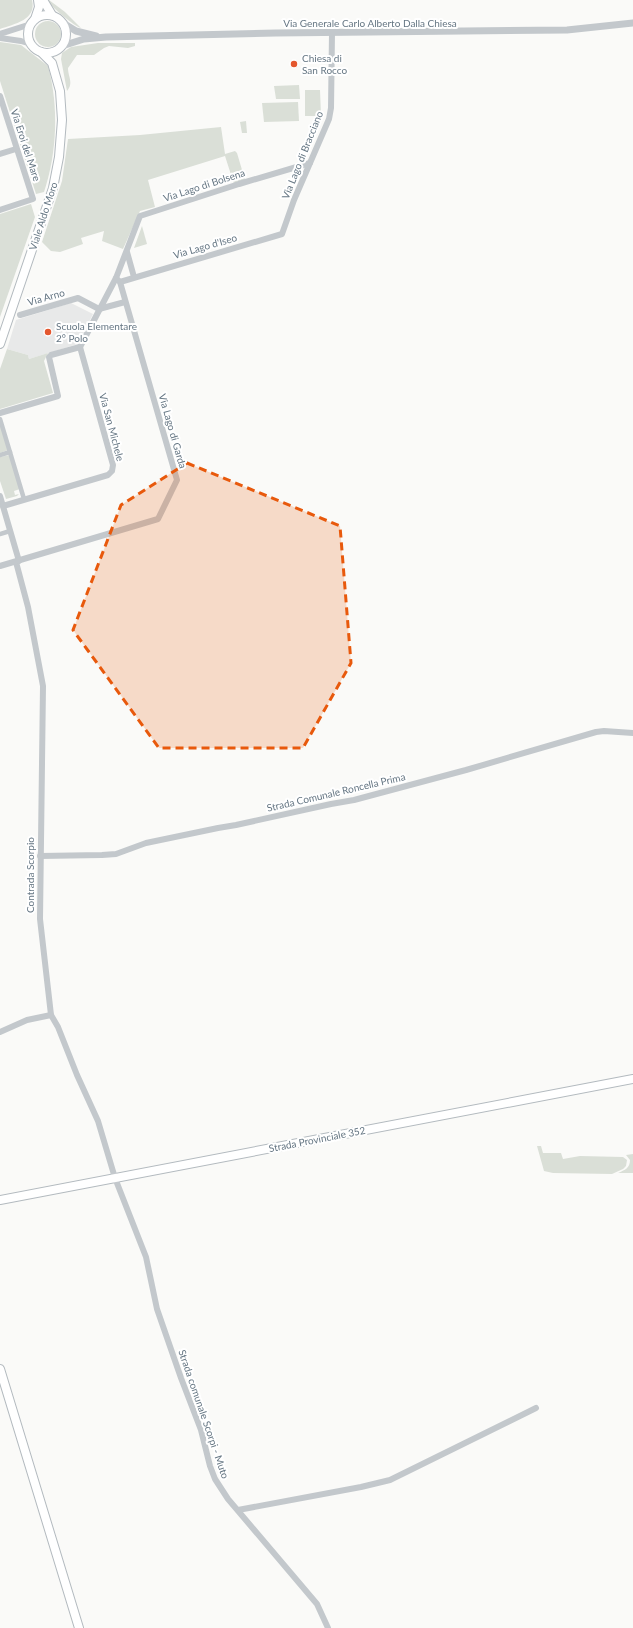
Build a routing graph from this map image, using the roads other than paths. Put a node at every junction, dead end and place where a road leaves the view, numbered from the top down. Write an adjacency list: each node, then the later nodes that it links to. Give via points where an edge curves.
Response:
1 (38, 0): 4 (main road, via 39,7)
2 (43, 0): 3 (main road)
3 (52, 15): 4 (main road, via 43,15); 5 (main road)
4 (33, 21): 8 (street); 11 (main road, via 28,34)
5 (63, 23): 9 (street, via 76,31); 12 (main road, Viale Aldo Moro, via 66,37)
6 (633, 23): 7 (street, Via Generale Carlo Alberto Dalla Chiesa, via 567,30)
7 (332, 33): 9 (street, Via Generale Carlo Alberto Dalla Chiesa); 18 (street, Via Lago di Bracciano, via 330,114)
8 (0, 34)
9 (106, 37): 12 (street, via 84,39)
10 (0, 38): 11 (street)
11 (31, 44): 13 (main road, Viale Aldo Moro)
12 (59, 48): 13 (main road, via 51,53); 14 (main road, Viale Aldo Moro)
13 (41, 52): 14 (main road, Viale Aldo Moro, via 52,63)
14 (59, 84): 27 (main road, Viale Aldo Moro, via 62,127 56,178)
15 (0, 96): 16 (street, Via Eroi del Mare)
16 (16, 149): 17 (street); 19 (street, Via Eroi del Mare, via 33,199)
17 (0, 154)
18 (310, 164): 20 (street, Via Lago di Bracciano); 21 (street, Via Lago di Bolsena, via 244,182 140,216)
19 (0, 210)
20 (282, 234): 22 (street, Via Lago d'Iseo)
21 (127, 252): 22 (street); 23 (street)
22 (134, 277): 23 (street, Via Lago d'Iseo)
23 (118, 280): 24 (street, Via Lago di Garda); 25 (street)
24 (125, 302): 25 (street); 38 (street, Via Lago di Garda, via 177,480 158,519)
25 (99, 308): 26 (street, Via Arno, via 78,298); 28 (street)
26 (20, 315)
27 (0, 344)
28 (80, 347): 29 (street, via 49,357 58,396); 34 (street, Via San Michele, via 113,465 112,471)
29 (0, 413)
30 (0, 419): 31 (street)
31 (10, 452): 32 (street); 34 (street)
32 (0, 455)
33 (0, 496): 35 (street, Contrada Scorpio)
34 (24, 499): 35 (street, Via San Michele)
35 (3, 506): 36 (street, Contrada Scorpio)
36 (10, 531): 37 (street); 38 (street, Contrada Scorpio)
37 (0, 534)
38 (17, 561): 39 (street, Via Lago di Garda); 41 (street, Contrada Scorpio, via 43,686)
39 (0, 566)
40 (633, 733): 41 (street, Strada Comunale Roncella Prima, via 596,732 354,800 146,843 116,854)
41 (40, 856): 42 (street, Contrada Scorpio, via 41,933)
42 (51, 1015): 43 (street, via 28,1020); 45 (street, Contrada Scorpio, via 98,1121)
43 (0, 1032)
44 (633, 1079): 45 (main road, Strada Provinciale 352)
45 (115, 1178): 46 (main road, Strada Provinciale 352); 49 (street, Strada comunale Scorpi - Muto, via 146,1257 156,1309 201,1430 210,1466 220,1489)
46 (0, 1200)
47 (0, 1369): 50 (main road)
48 (536, 1408): 49 (street, via 390,1480)
49 (238, 1510): 51 (street, Strada comunale Scorpi - Muto, via 317,1604)
50 (79, 1628)
51 (328, 1628)

